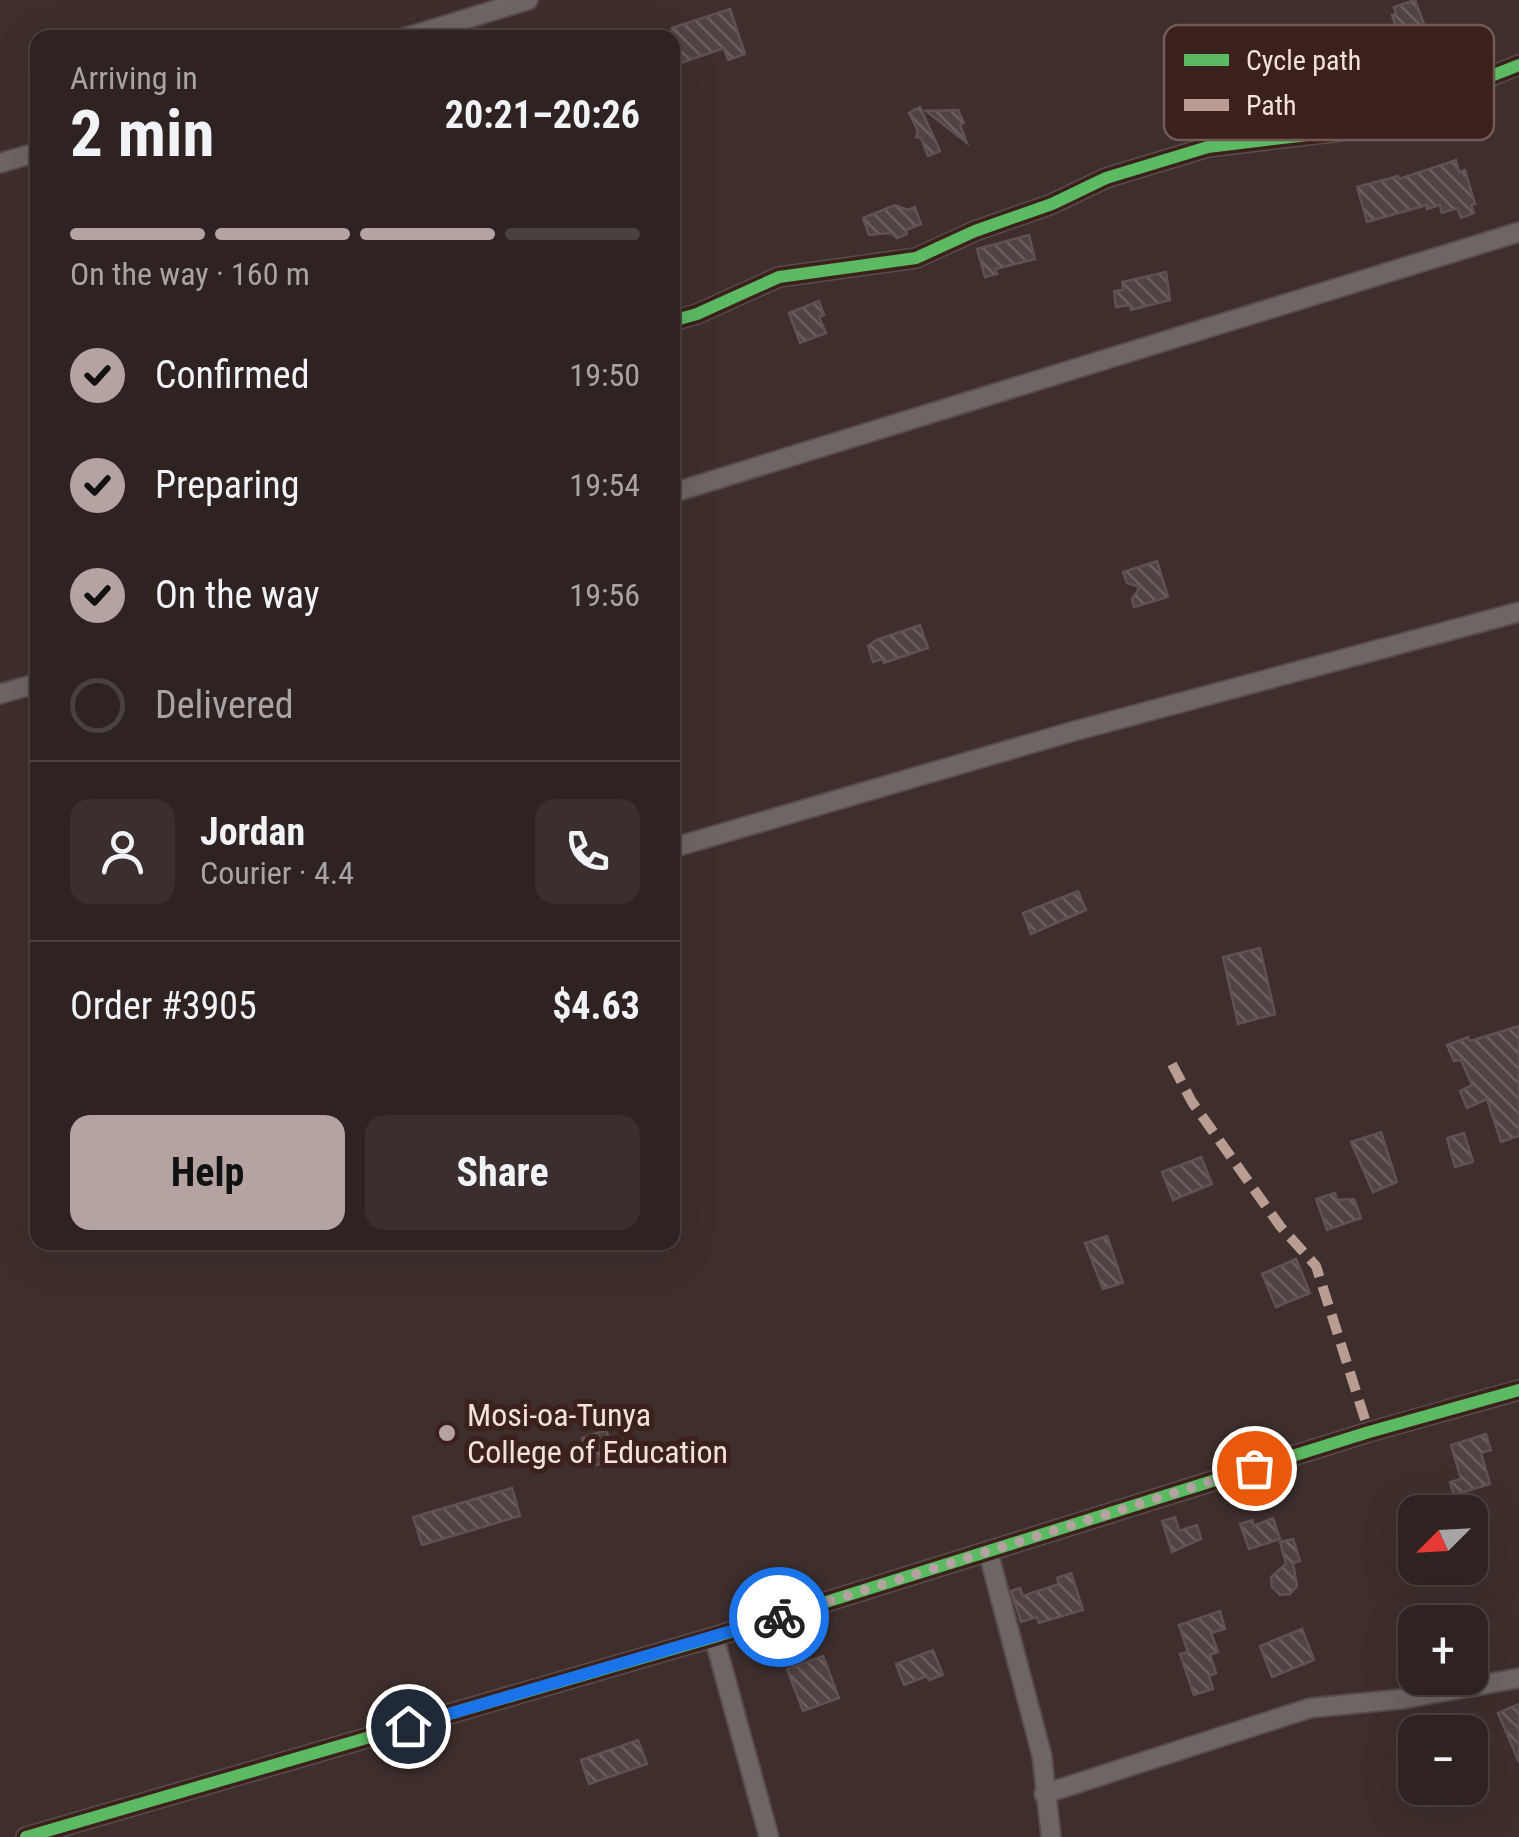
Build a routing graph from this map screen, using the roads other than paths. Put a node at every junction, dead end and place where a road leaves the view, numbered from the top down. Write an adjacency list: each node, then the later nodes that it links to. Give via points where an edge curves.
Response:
1 (528, 0): 2 (street)
2 (430, 30)
3 (1519, 65): 4 (street)
4 (1494, 75)
5 (1272, 140): 9 (street, via 1195,150 1106,178 916,258 779,277)
6 (30, 154): 7 (street)
7 (0, 163)
8 (1519, 232): 10 (street)
9 (680, 319)
10 (680, 491)
11 (1519, 612): 14 (street)
12 (30, 685): 13 (street)
13 (0, 694)
14 (680, 846)
15 (1519, 1390): 16 (street)
16 (988, 1551): 17 (street); 19 (street, via 1042,1756)
17 (714, 1638): 20 (street); 21 (street)
18 (1519, 1678): 19 (street, via 1310,1708)
19 (1044, 1794): 22 (street)
20 (26, 1837)
21 (769, 1837)
22 (1051, 1837)

